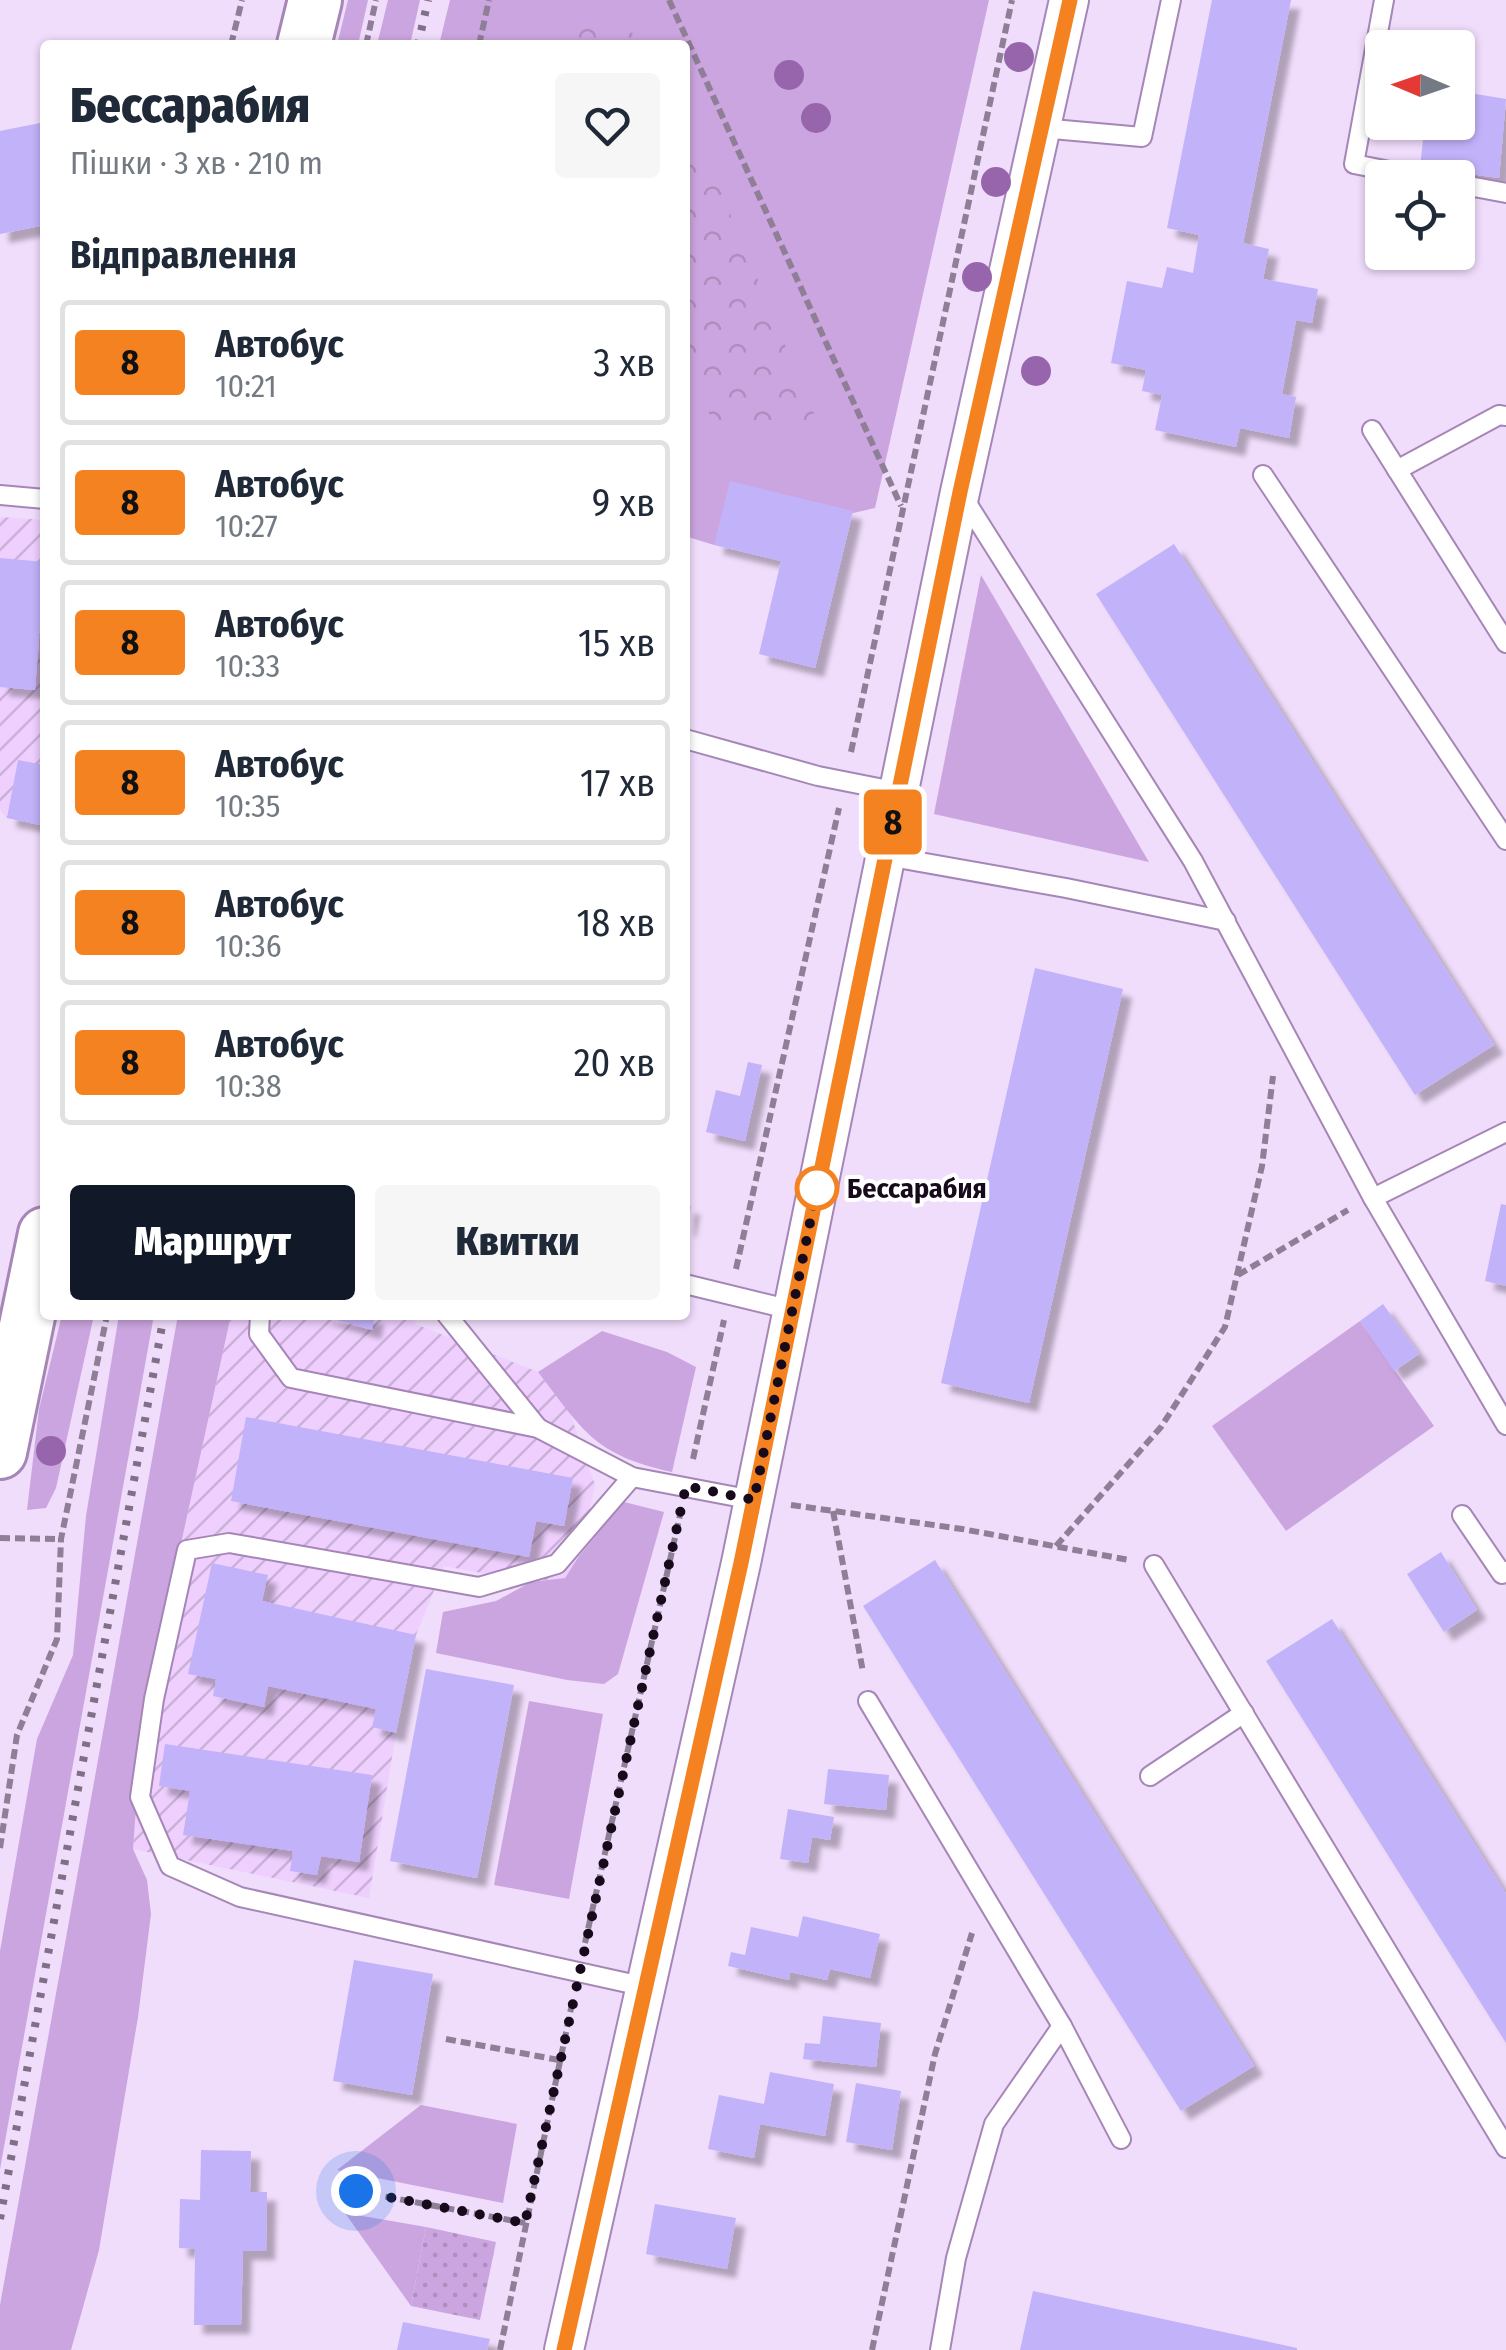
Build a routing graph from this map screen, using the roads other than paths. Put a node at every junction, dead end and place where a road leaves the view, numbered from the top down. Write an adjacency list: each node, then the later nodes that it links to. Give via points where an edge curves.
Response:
1 (315, 0): 5 (main road)
2 (1070, 0): 6 (street)
3 (1171, 0): 6 (lane, via 1142,137)
4 (1384, 0): 7 (lane, via 1354,164)
5 (305, 40)
6 (1041, 128): 14 (street)
7 (1365, 166)
8 (1475, 187): 9 (lane)
9 (1506, 193)
10 (1506, 416): 12 (lane)
11 (1372, 430): 12 (lane)
12 (1397, 470): 17 (lane)
13 (1264, 475): 20 (lane)
14 (960, 492): 19 (street); 22 (lane)
15 (0, 495): 16 (lane)
16 (40, 499)
17 (1506, 643)
18 (690, 740): 19 (lane)
19 (899, 792): 21 (street)
20 (1506, 840)
21 (886, 856): 22 (lane); 27 (street)
22 (1226, 922): 24 (lane)
23 (1506, 1132): 24 (lane)
24 (1373, 1198): 30 (lane)
25 (40, 1258): 34 (main road)
26 (690, 1285): 27 (lane)
27 (792, 1310): 36 (street)
28 (260, 1320): 33 (lane, via 259,1334 291,1378)
29 (451, 1320): 33 (lane)
30 (1486, 1392): 31 (lane); 32 (lane)
31 (1506, 1398)
32 (1506, 1425)
33 (538, 1428): 35 (lane)
34 (0, 1452)
35 (632, 1477): 36 (lane); 43 (lane, via 557,1564 479,1587 229,1543 187,1550 140,1797 170,1866 240,1897)
36 (754, 1500): 43 (street)
37 (1462, 1515): 39 (lane)
38 (1154, 1565): 41 (lane)
39 (1506, 1571)
40 (868, 1701): 44 (lane)
41 (1244, 1714): 42 (lane); 46 (lane)
42 (1150, 1776)
43 (646, 1987): 47 (street)
44 (1062, 2026): 45 (lane); 48 (lane, via 994,2124 956,2258)
45 (1121, 2138)
46 (1506, 2148)
47 (564, 2350)
48 (940, 2350)

